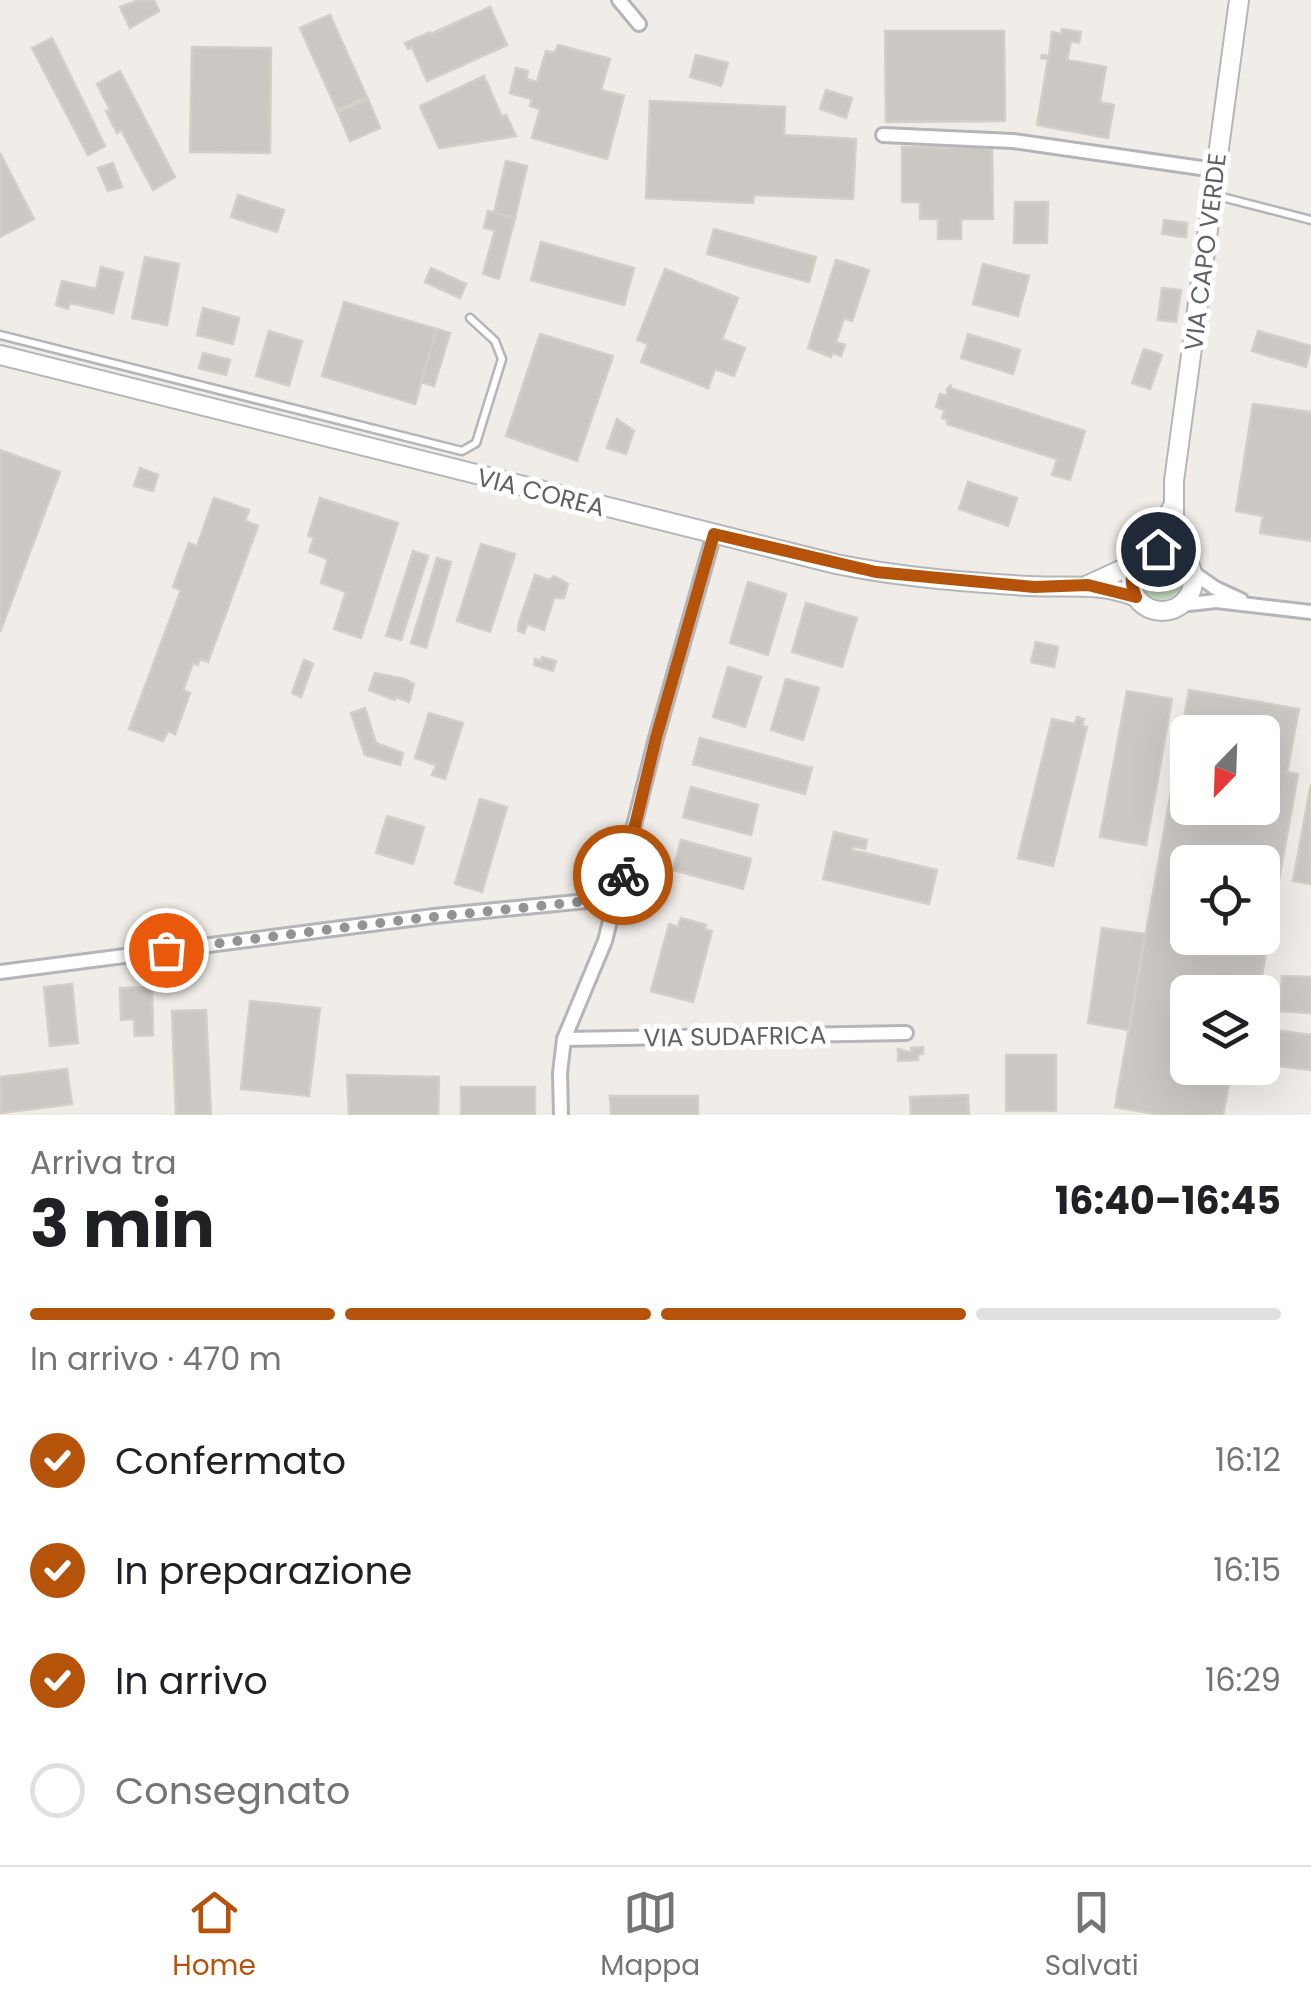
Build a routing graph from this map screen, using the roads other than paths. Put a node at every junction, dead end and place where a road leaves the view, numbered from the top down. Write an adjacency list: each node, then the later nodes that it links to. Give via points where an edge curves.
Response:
1 (619, 0): 3 (street)
2 (1239, 0): 5 (street, VIA CAPO VERDE)
3 (639, 24)
4 (883, 136): 5 (street, via 1013,141)
5 (1214, 170): 6 (street, VIA CAPO VERDE)
6 (1213, 195): 7 (lane); 18 (street, VIA CAPO VERDE)
7 (1311, 220)
8 (470, 318): 16 (lane, via 496,341 502,360 476,443 462,452)
9 (0, 335): 10 (lane)
10 (68, 353): 12 (lane); 13 (lane)
11 (0, 355): 12 (street, VIA COREA)
12 (63, 372): 13 (street, VIA COREA)
13 (174, 391): 14 (lane); 15 (street, VIA COREA)
14 (252, 400): 15 (lane); 16 (lane)
15 (247, 420): 17 (street, VIA COREA)
16 (443, 447): 17 (lane)
17 (439, 467): 19 (street, VIA COREA)
18 (1174, 504): 20 (street); 21 (street)
19 (714, 534): 22 (street, VIA COREA, via 876,572 1034,587); 27 (street)
20 (1142, 558): 21 (street, via 1165,549); 22 (street); 23 (street, via 1131,582)
21 (1186, 563): 24 (street, via 1191,590); 25 (street, via 1214,588)
22 (1088, 585): 23 (street)
23 (1136, 597): 24 (street, via 1160,610)
24 (1180, 604): 25 (street)
25 (1252, 606): 26 (street)
26 (1311, 612)
27 (617, 898): 28 (street); 30 (street, via 594,974)
28 (0, 972)
29 (906, 1034): 30 (street, VIA SUDAFRICA)
30 (564, 1039): 31 (street)
31 (561, 1115)

